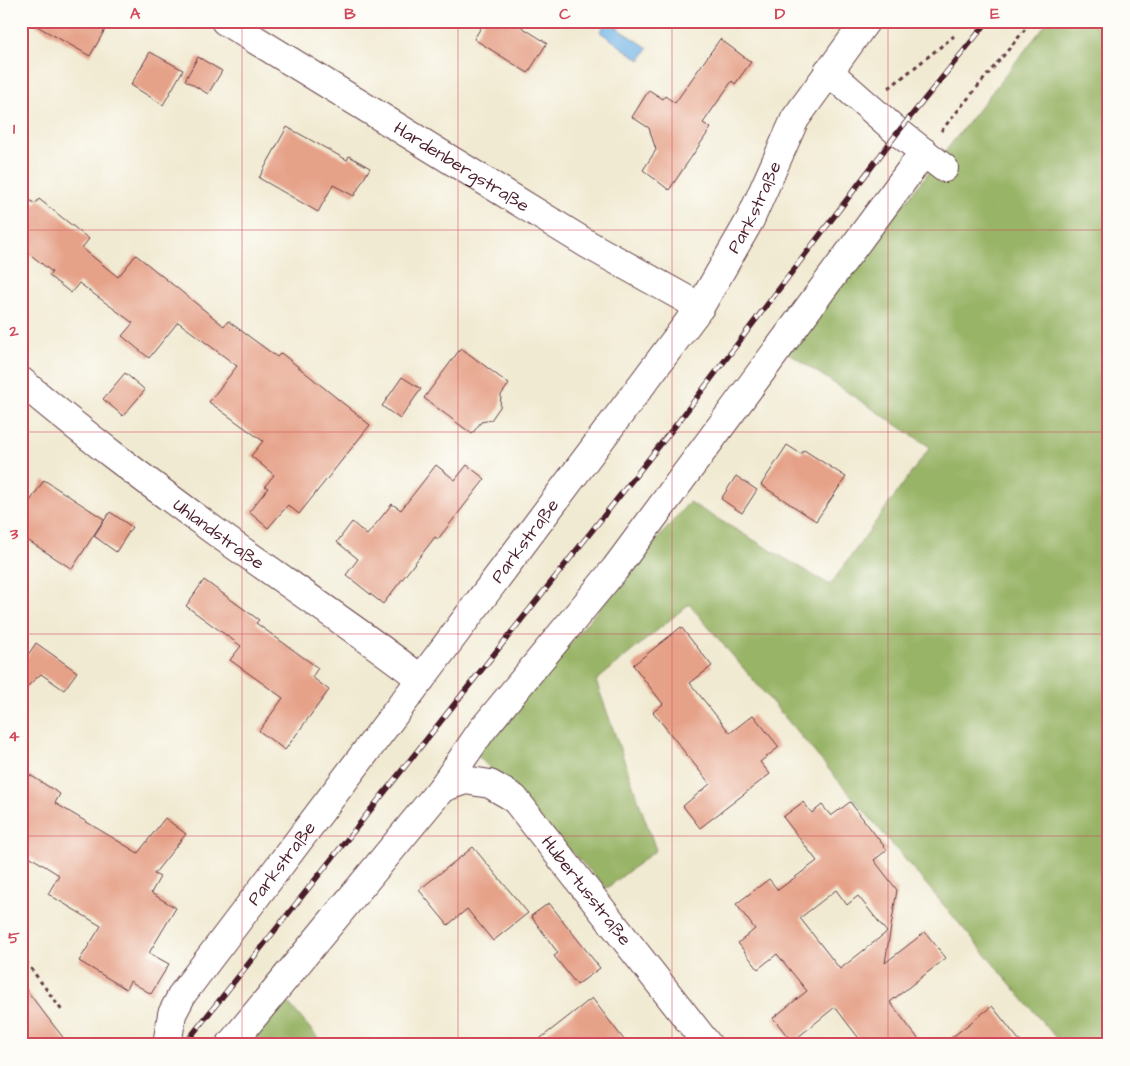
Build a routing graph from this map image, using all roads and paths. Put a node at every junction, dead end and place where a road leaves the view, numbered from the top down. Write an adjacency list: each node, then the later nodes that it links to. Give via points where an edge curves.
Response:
1 (225, 21): 8 (street, Hardenbergstraße, via 589,245)
2 (866, 21): 5 (street, Parkstraße)
3 (1032, 21): 7 (path)
4 (954, 36): 6 (path)
5 (828, 71): 6 (street); 8 (street, Parkstraße, via 795,119 750,220)
6 (867, 105): 7 (street)
7 (934, 160): 11 (street, via 615,569 482,730)
8 (700, 307): 10 (street, Parkstraße)
9 (21, 381): 10 (street, Uhlandstraße, via 213,530)
10 (422, 680): 14 (street, Parkstraße, via 183,993 172,1014)
11 (442, 788): 15 (street); 16 (street, Hubertusstraße, via 465,780 490,784 514,798)
12 (21, 954): 13 (path)
13 (63, 1012)
14 (167, 1045)
15 (230, 1045)
16 (708, 1045)

